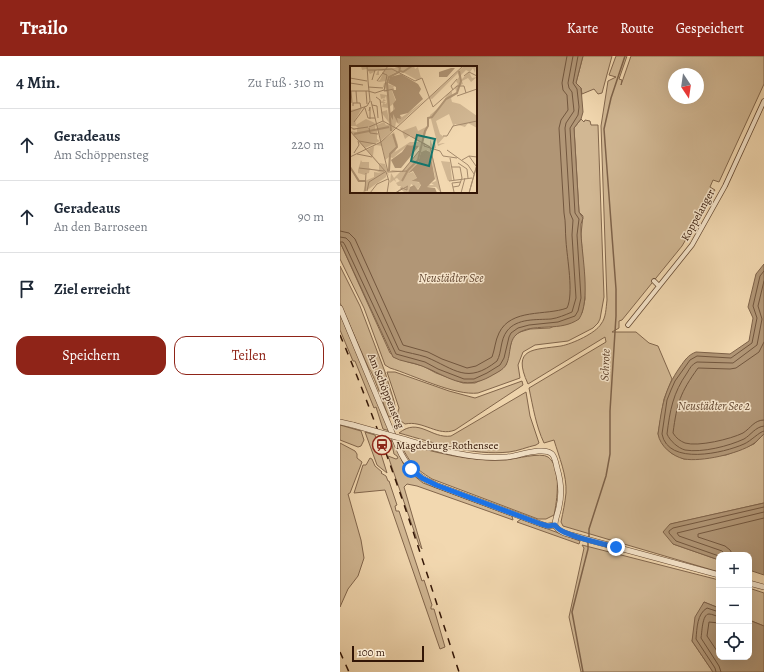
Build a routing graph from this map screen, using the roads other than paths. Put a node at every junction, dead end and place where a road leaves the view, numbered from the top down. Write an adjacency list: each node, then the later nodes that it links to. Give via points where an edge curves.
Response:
1 (764, 101): 3 (street, Koppelanger, via 728,180 695,240)
2 (654, 281): 3 (street)
3 (659, 286): 5 (street, Koppelanger)
4 (340, 308): 7 (street, Am Schöppensteg, via 398,447 411,469 436,485 541,524)
5 (628, 325)
6 (340, 422): 7 (street, bridge, via 456,454 507,457 541,450 548,451 555,459 561,486)
7 (555, 525): 8 (street, via 559,531 594,542)
8 (716, 574)
9 (752, 584): 10 (street)
10 (764, 587)

